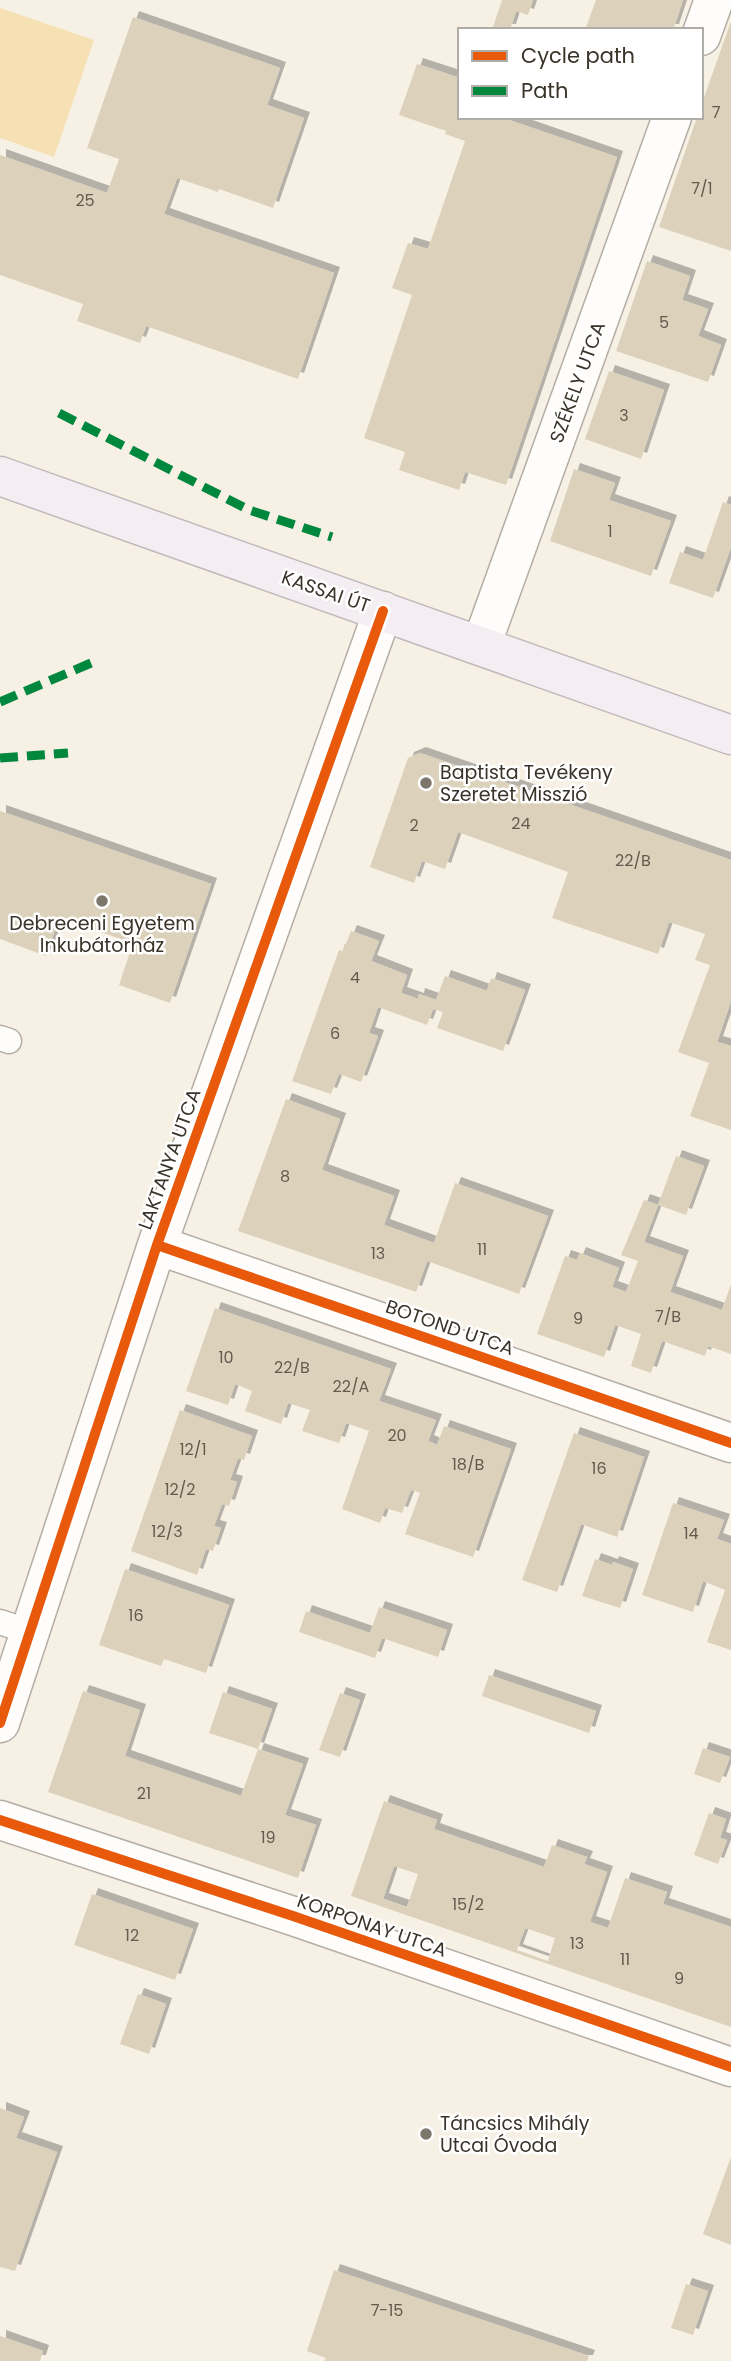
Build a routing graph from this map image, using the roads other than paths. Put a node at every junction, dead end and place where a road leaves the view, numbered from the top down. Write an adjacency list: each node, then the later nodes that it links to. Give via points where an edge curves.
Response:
1 (714, 0): 2 (street)
2 (703, 30)
3 (671, 119): 6 (street, SZÉKELY UTCA)
4 (0, 476): 5 (main road, KASSAI ÚT)
5 (383, 611): 6 (main road, KASSAI ÚT); 8 (street, LAKTANYA UTCA)
6 (481, 646): 7 (main road, KASSAI ÚT)
7 (731, 735)
8 (157, 1245): 9 (street, BOTOND UTCA); 10 (street, LAKTANYA UTCA)
9 (731, 1443)
10 (15, 1627): 11 (street, LAKTANYA UTCA)
11 (0, 1723)
12 (0, 1820): 13 (street, KORPONAY UTCA)
13 (731, 2067)

